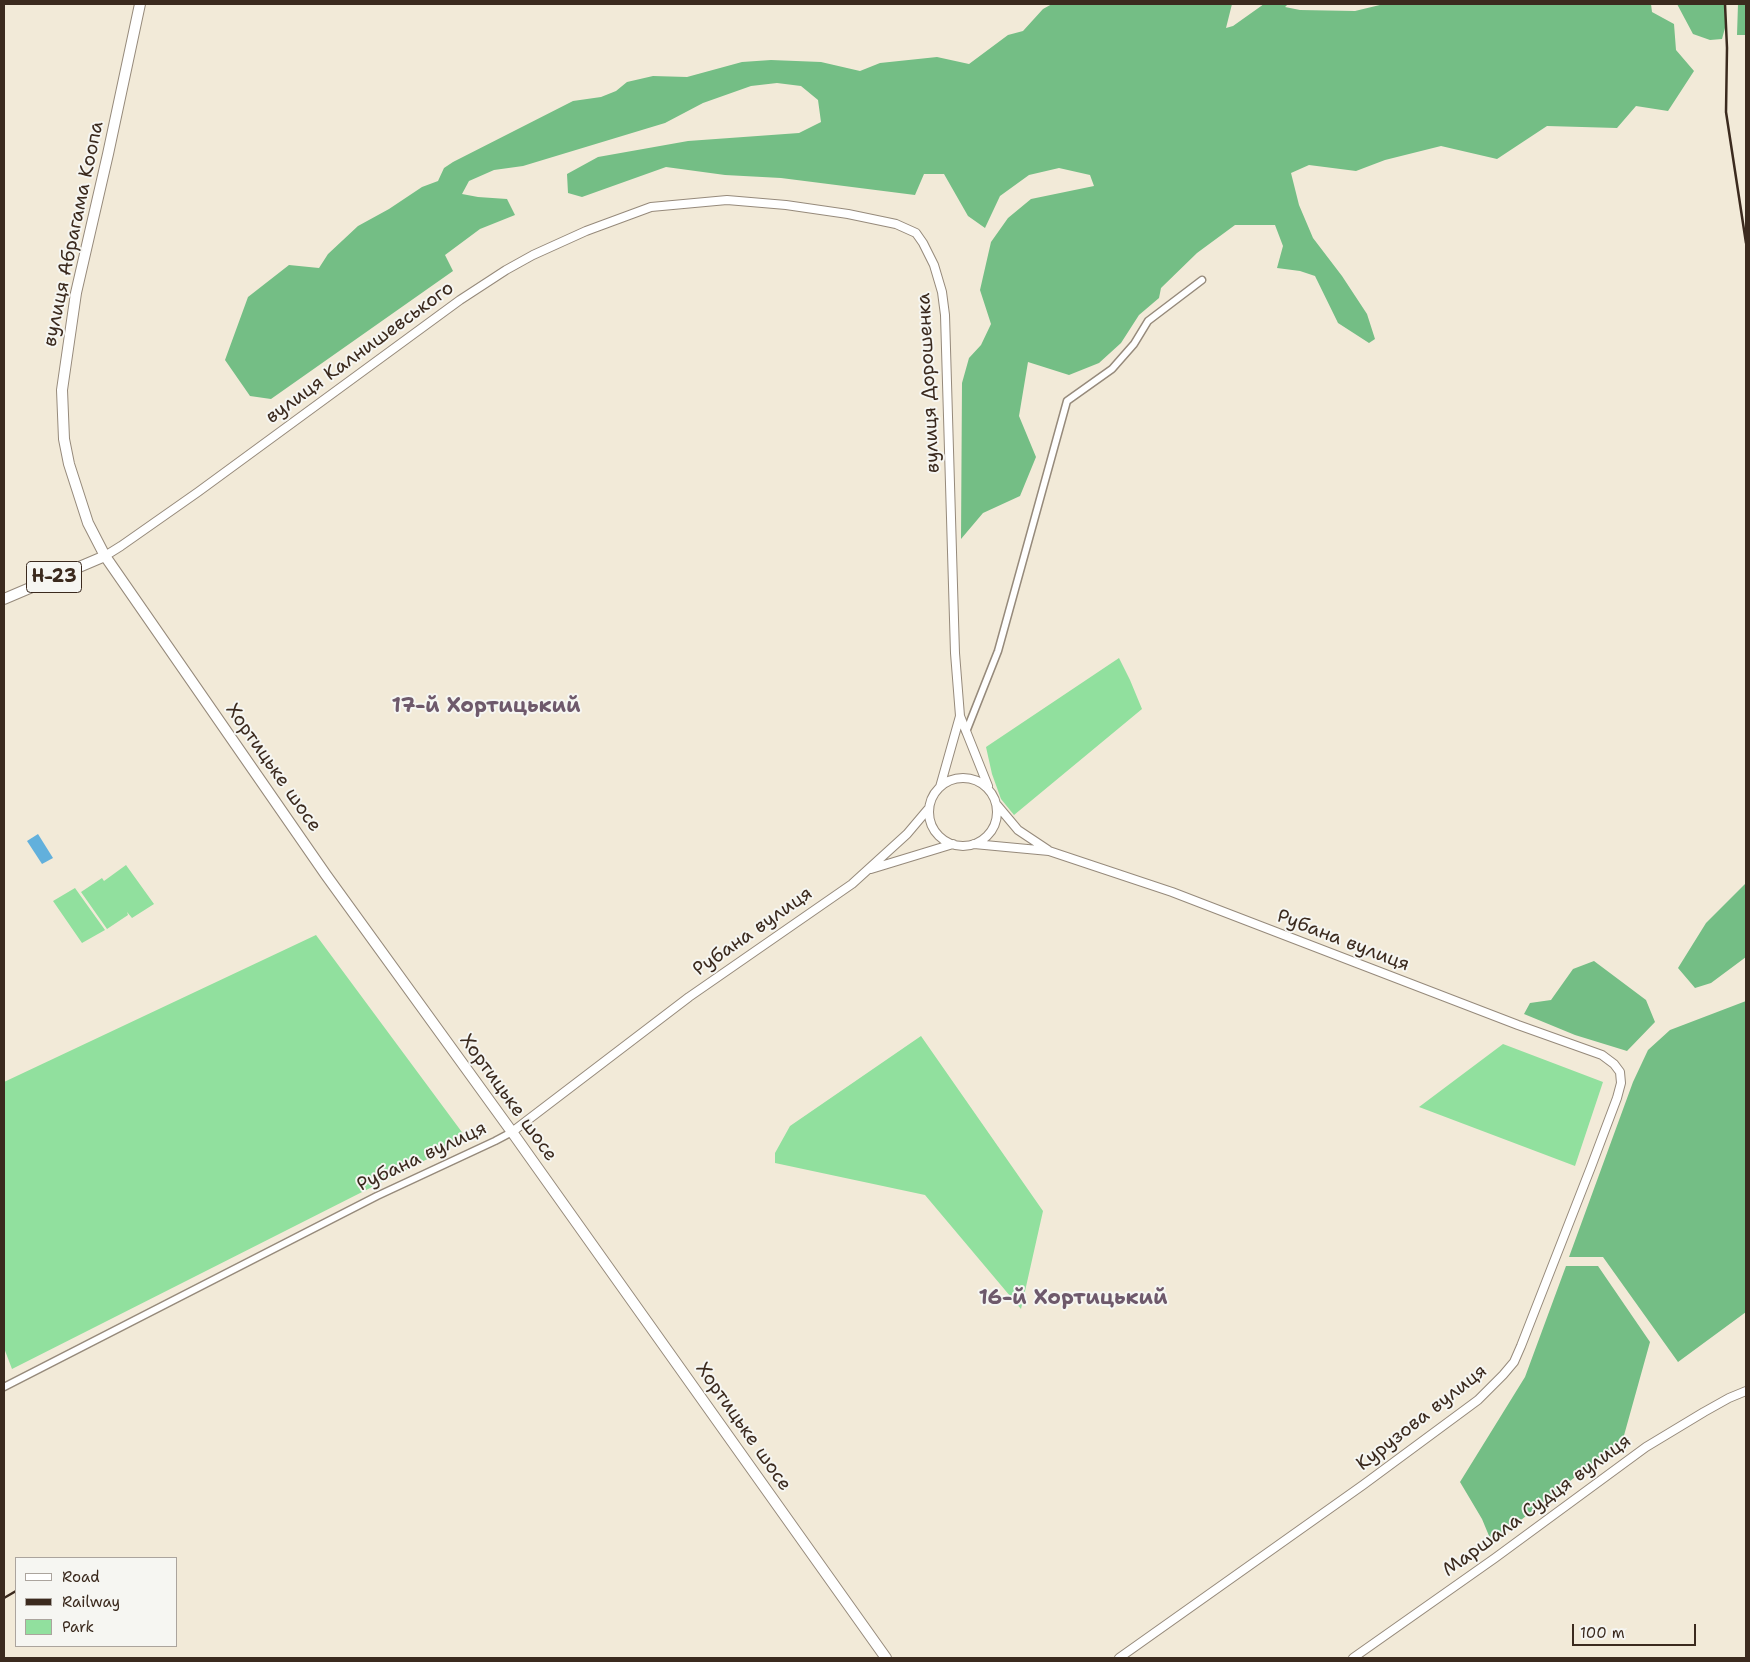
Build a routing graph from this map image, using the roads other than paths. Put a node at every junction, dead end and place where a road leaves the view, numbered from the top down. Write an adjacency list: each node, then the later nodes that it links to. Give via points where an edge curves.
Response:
1 (140, 4): 4 (main road, вулиця Абрагама Коопа, via 76,293 62,390 64,439 70,464 88,523)
2 (651, 207): 4 (street, вулиця Калнишевського, via 586,231 506,270); 6 (street, вулиця Дорошенка, via 727,200 786,205 896,224 916,233 923,243 940,283 945,315 955,653)
3 (1202, 280): 7 (street, via 1148,321 1134,344 1112,369 1067,401 998,651)
4 (104, 556): 5 (main road, Н-23); 17 (main road, Хортицьке шосе, via 320,866)
5 (4, 599)
6 (960, 716): 7 (street, вулиця Дорошенка); 8 (street, вулиця Дорошенка)
7 (966, 732): 9 (street, вулиця Дорошенка)
8 (940, 787): 9 (street, via 953,779 967,778 980,782); 11 (street)
9 (991, 792): 10 (street)
10 (997, 805): 13 (street, via 997,819 991,832); 14 (street, Рубана вулиця, via 1018,830)
11 (929, 808): 12 (street, via 931,824 940,836); 15 (street, Рубана вулиця)
12 (953, 844): 13 (street); 15 (street, Рубана вулиця)
13 (974, 844): 14 (street, Рубана вулиця)
14 (1049, 851): 16 (street, Рубана вулиця, via 1172,892 1602,1055)
15 (870, 869): 17 (street, Рубана вулиця, via 689,996)
16 (1620, 1072): 21 (street, Курузова вулиця, via 1617,1098 1591,1167 1521,1346 1503,1375 1478,1400 1363,1485)
17 (512, 1132): 18 (street, Рубана вулиця, via 376,1196); 20 (main road, Хортицьке шосе)
18 (4, 1387)
19 (1746, 1391): 22 (street, Маршала Судця вулиця, via 1646,1446 1511,1547)
20 (886, 1658)
21 (1119, 1658)
22 (1353, 1658)

